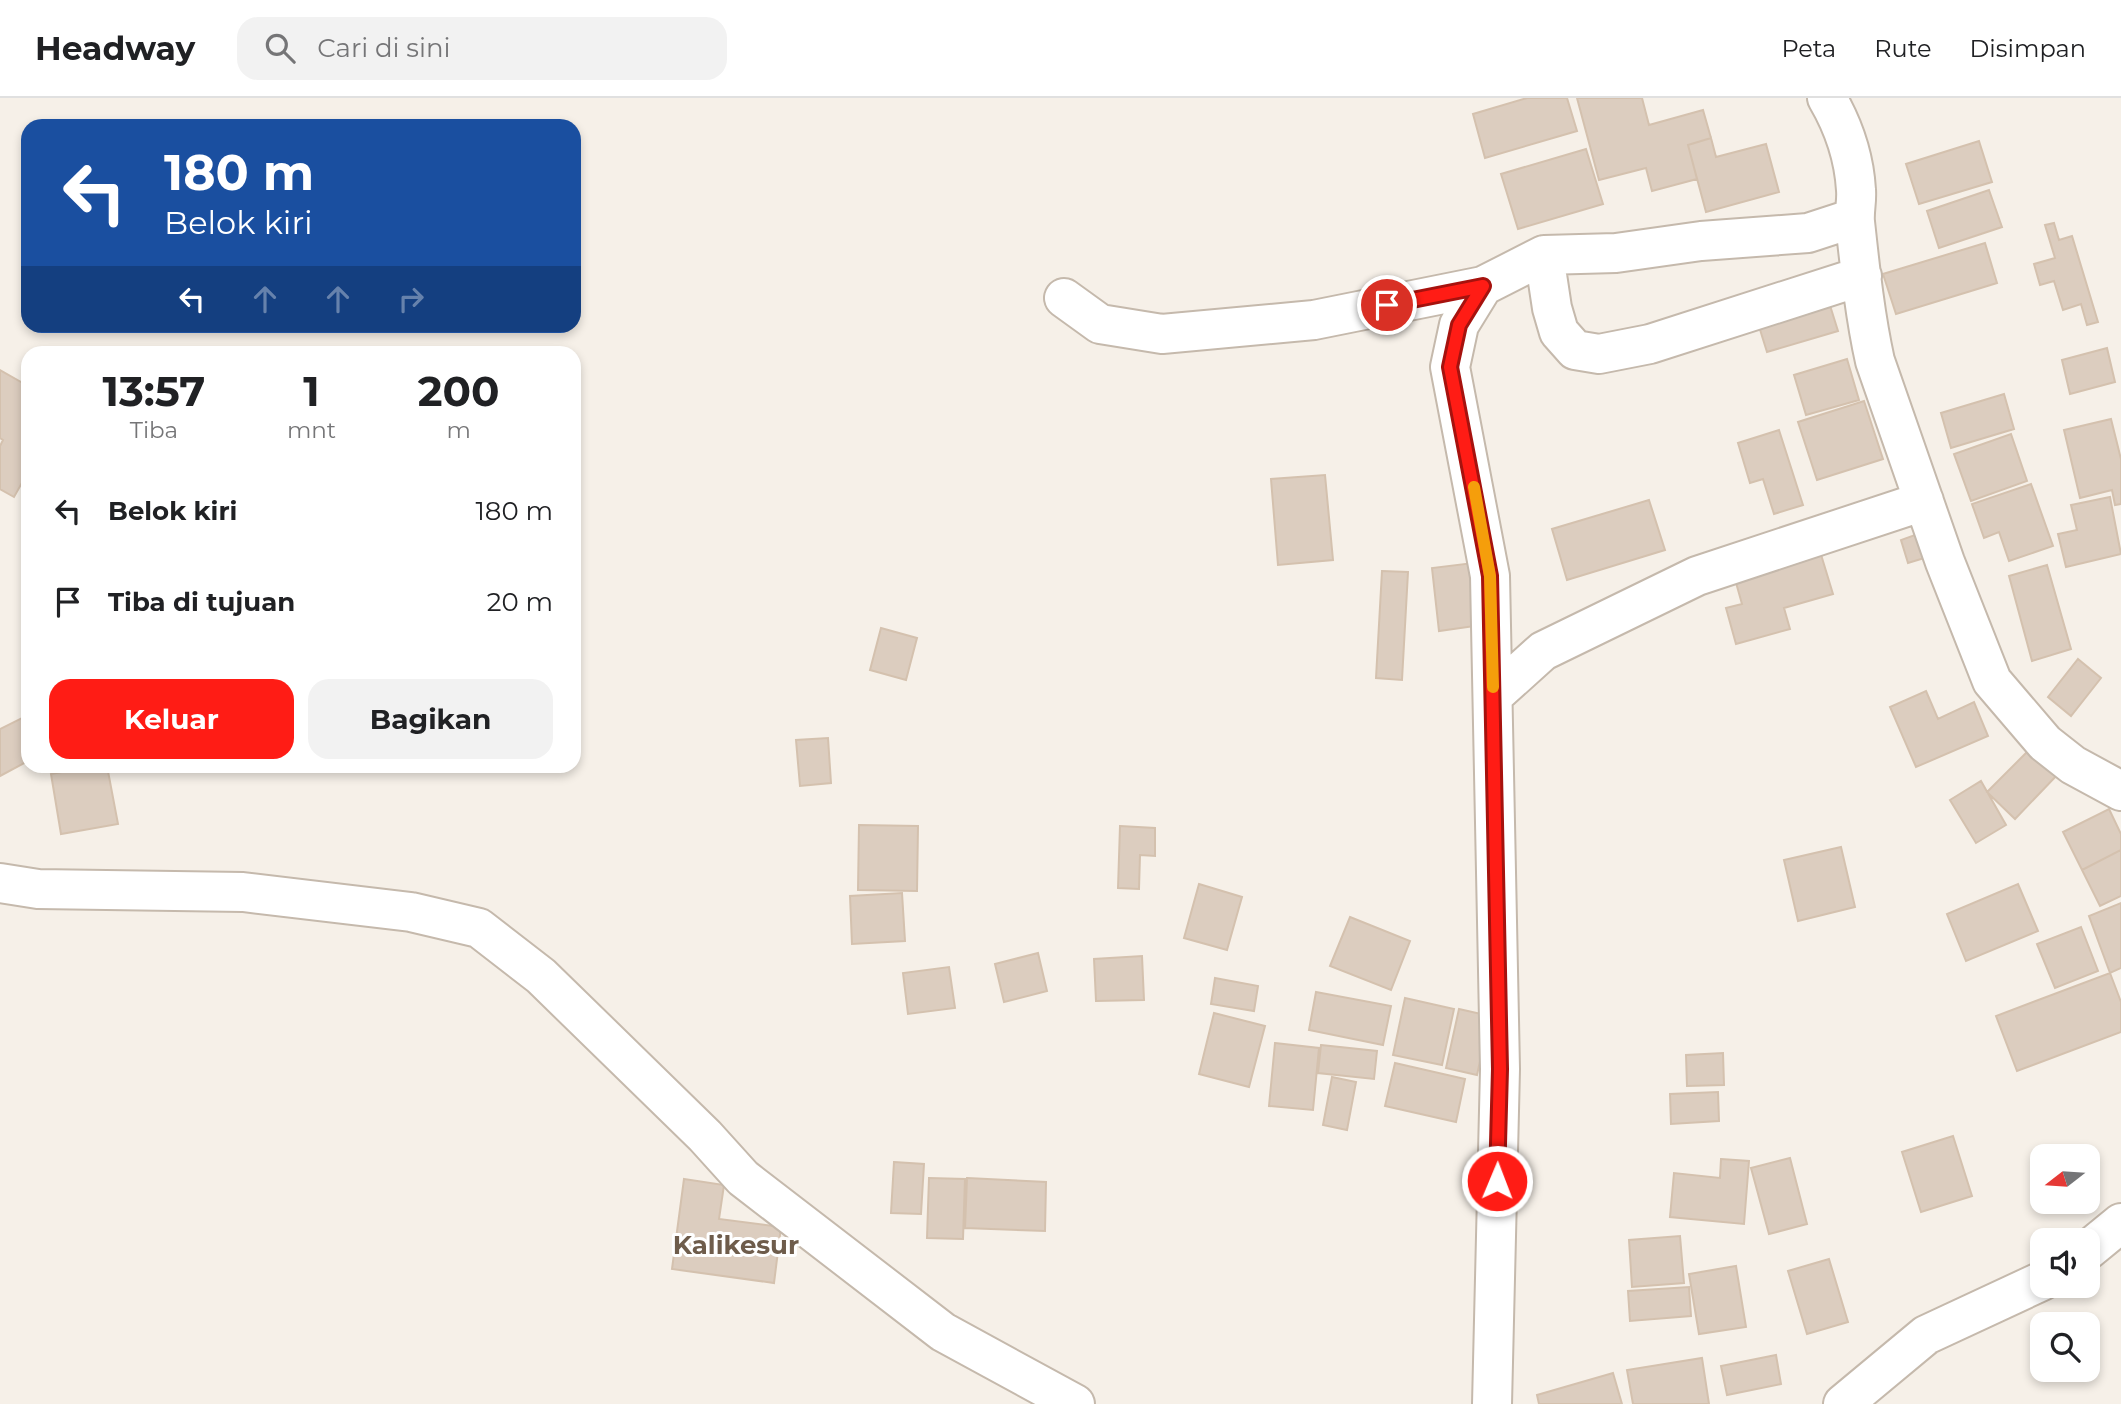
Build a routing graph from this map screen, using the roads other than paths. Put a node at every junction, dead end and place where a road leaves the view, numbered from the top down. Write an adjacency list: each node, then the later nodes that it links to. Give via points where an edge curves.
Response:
1 (1827, 98): 2 (street, via 1849,143 1857,192)
2 (1854, 218): 3 (street, via 1808,233 1616,253); 4 (street)
3 (1544, 255): 4 (street, via 1559,332 1575,350 1600,354 1650,344); 5 (street)
4 (1862, 276): 7 (street, via 1875,361)
5 (1483, 286): 6 (street, via 1314,320 1162,334 1100,324); 8 (street, via 1459,325 1450,367 1490,576)
6 (1064, 298)
7 (1924, 501): 8 (street, via 1697,576 1543,651); 9 (street, via 1992,681 2045,743 2073,765)
8 (1493, 696): 15 (street, via 1500,1069)
9 (2121, 791)
10 (0, 883): 14 (street, via 38,889 243,892 411,912 479,928 541,976 743,1178 943,1332)
11 (2121, 1223): 12 (street)
12 (2100, 1240)
13 (2030, 1287): 16 (street, via 1926,1335)
14 (1075, 1404)
15 (1492, 1404)
16 (1843, 1404)

